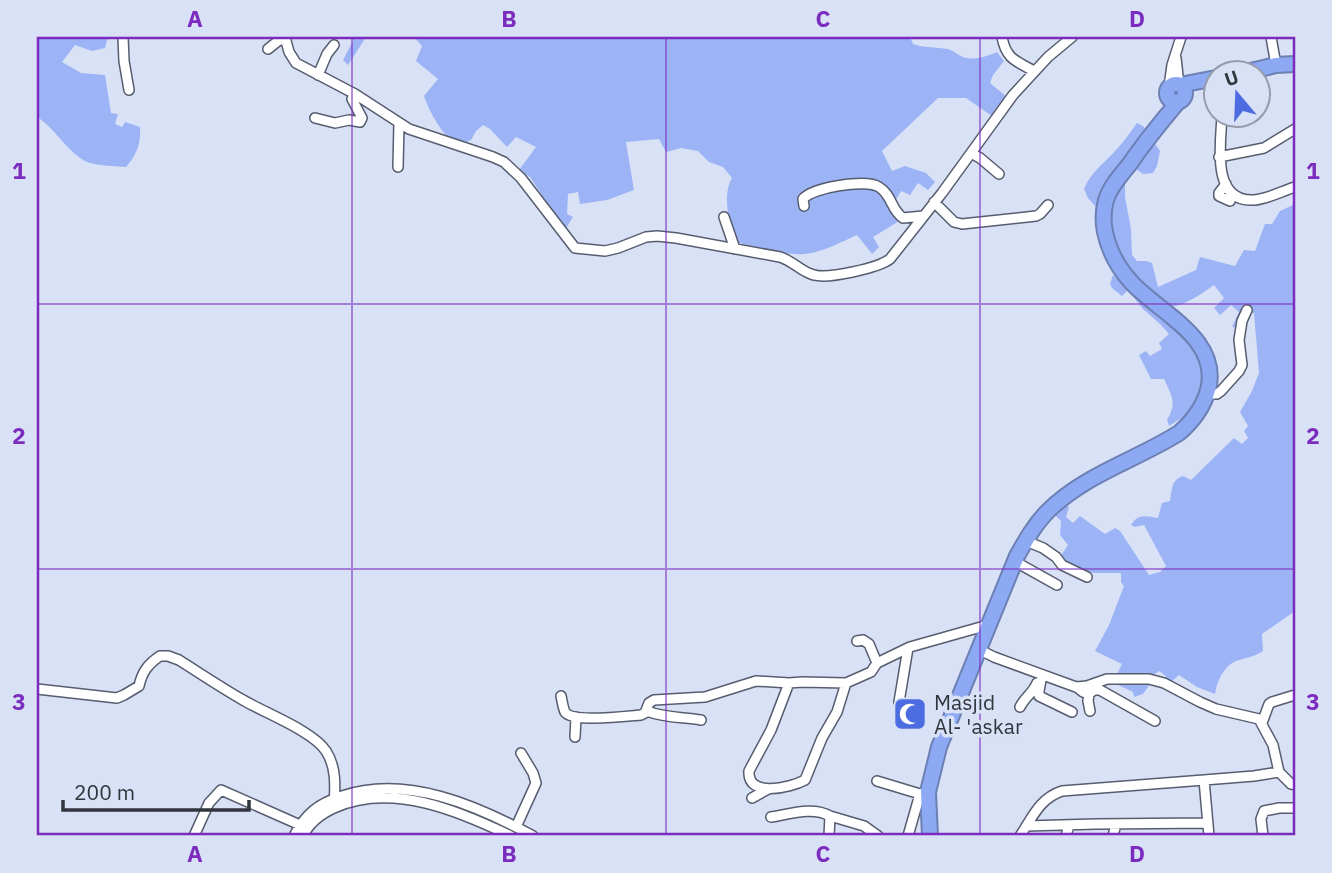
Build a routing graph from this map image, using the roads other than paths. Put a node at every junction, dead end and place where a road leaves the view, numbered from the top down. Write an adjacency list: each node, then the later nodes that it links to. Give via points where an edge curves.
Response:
1 (123, 37): 17 (street)
2 (285, 37): 8 (street); 14 (street, via 296,63)
3 (1002, 37): 13 (street, via 1012,59)
4 (1072, 37): 13 (street)
5 (1181, 37): 9 (street)
6 (1271, 37): 11 (street)
7 (334, 45): 14 (street)
8 (268, 49)
9 (1177, 62): 15 (street, via 1188,76); 18 (street, via 1172,65)
10 (1295, 64): 11 (highway)
11 (1276, 65): 12 (highway)
12 (1272, 66)
13 (1034, 71): 24 (street)
14 (318, 75): 19 (street)
15 (1202, 79)
16 (1202, 84): 18 (highway)
17 (129, 90)
18 (1177, 91): 38 (highway, via 1116,181 1106,200 1104,224 1118,264 1203,351 1210,372)
19 (355, 94): 20 (street, via 352,99 362,118 359,122); 21 (street)
20 (315, 118)
21 (399, 123): 26 (street); 36 (street, via 505,162 575,248 605,251 657,236)
22 (1295, 129): 25 (street, via 1264,148)
23 (1221, 130): 25 (street)
24 (971, 153): 27 (street); 31 (street)
25 (1219, 156): 28 (street)
26 (398, 167)
27 (999, 174)
28 (1226, 184): 29 (street, via 1238,197 1254,200); 30 (street, via 1219,196)
29 (1295, 187)
30 (1230, 201)
31 (934, 202): 32 (street, via 962,224 1036,216); 34 (street)
32 (1048, 205)
33 (804, 206): 34 (street, via 803,199 812,192 873,184 888,195 902,218)
34 (923, 216): 36 (street, via 884,263 834,275 813,275 790,260)
35 (724, 217): 36 (street)
36 (734, 249)
37 (1247, 310): 38 (street, via 1239,340 1242,365 1217,394)
38 (1207, 394): 39 (highway, via 1179,433 1074,490 1048,511)
39 (1026, 541): 40 (highway); 41 (street)
40 (1014, 561): 42 (street); 43 (highway)
41 (1087, 577)
42 (1057, 585)
43 (988, 625): 45 (street); 46 (highway)
44 (857, 641): 47 (street, via 869,644)
45 (908, 648): 47 (street); 56 (street)
46 (978, 649): 48 (street); 72 (highway)
47 (877, 663): 50 (street, via 871,672)
48 (1040, 675): 51 (street); 57 (street); 60 (street, via 1040,696)
49 (789, 683): 50 (street); 59 (street, via 756,681 705,697 654,700); 71 (street, via 771,730 748,771 750,782)
50 (846, 683): 71 (street, via 805,780)
51 (1078, 688): 53 (street); 64 (street, via 1107,679 1149,679 1216,709 1255,717)
52 (37, 690): 74 (street, via 117,698 139,685 160,656 179,660 325,748 334,773)
53 (1089, 694): 58 (street); 63 (street, via 1100,690)
54 (1295, 695): 64 (street, via 1269,704)
55 (561, 696): 61 (street, via 565,712)
56 (899, 702)
57 (1020, 707)
58 (1090, 710)
59 (647, 711): 61 (street); 62 (street)
60 (1072, 712)
61 (576, 717): 65 (street)
62 (701, 720)
63 (1155, 721)
64 (1262, 723): 67 (street)
65 (575, 737)
66 (521, 753): 83 (street, via 536,783)
67 (1279, 772): 68 (street); 70 (street)
68 (1204, 780): 78 (street); 82 (street, via 1062,791 1040,804)
69 (877, 781): 72 (street)
70 (1295, 785)
71 (770, 788): 73 (street)
72 (924, 793): 91 (street); 92 (highway)
73 (752, 798)
74 (334, 803): 80 (street, via 309,813); 83 (street, via 372,788 403,789 461,804); 86 (street); 87 (street, via 407,799)
75 (1295, 808): 97 (street, via 1264,811)
76 (830, 816): 77 (street, via 808,811); 89 (street); 90 (street, via 864,826)
77 (771, 817)
78 (1208, 823): 79 (street); 96 (street)
79 (1116, 824): 81 (street); 95 (street)
80 (300, 825): 84 (street, via 222,790 209,803); 85 (street)
81 (1069, 825): 82 (street); 94 (street)
82 (1026, 826): 93 (street)
83 (516, 827): 88 (street)
84 (194, 836)
85 (294, 836)
86 (303, 836)
87 (511, 836)
88 (533, 836)
89 (829, 836)
90 (878, 836)
91 (908, 836)
92 (930, 836)
93 (1020, 836)
94 (1066, 836)
95 (1113, 836)
96 (1209, 836)
97 (1263, 836)

